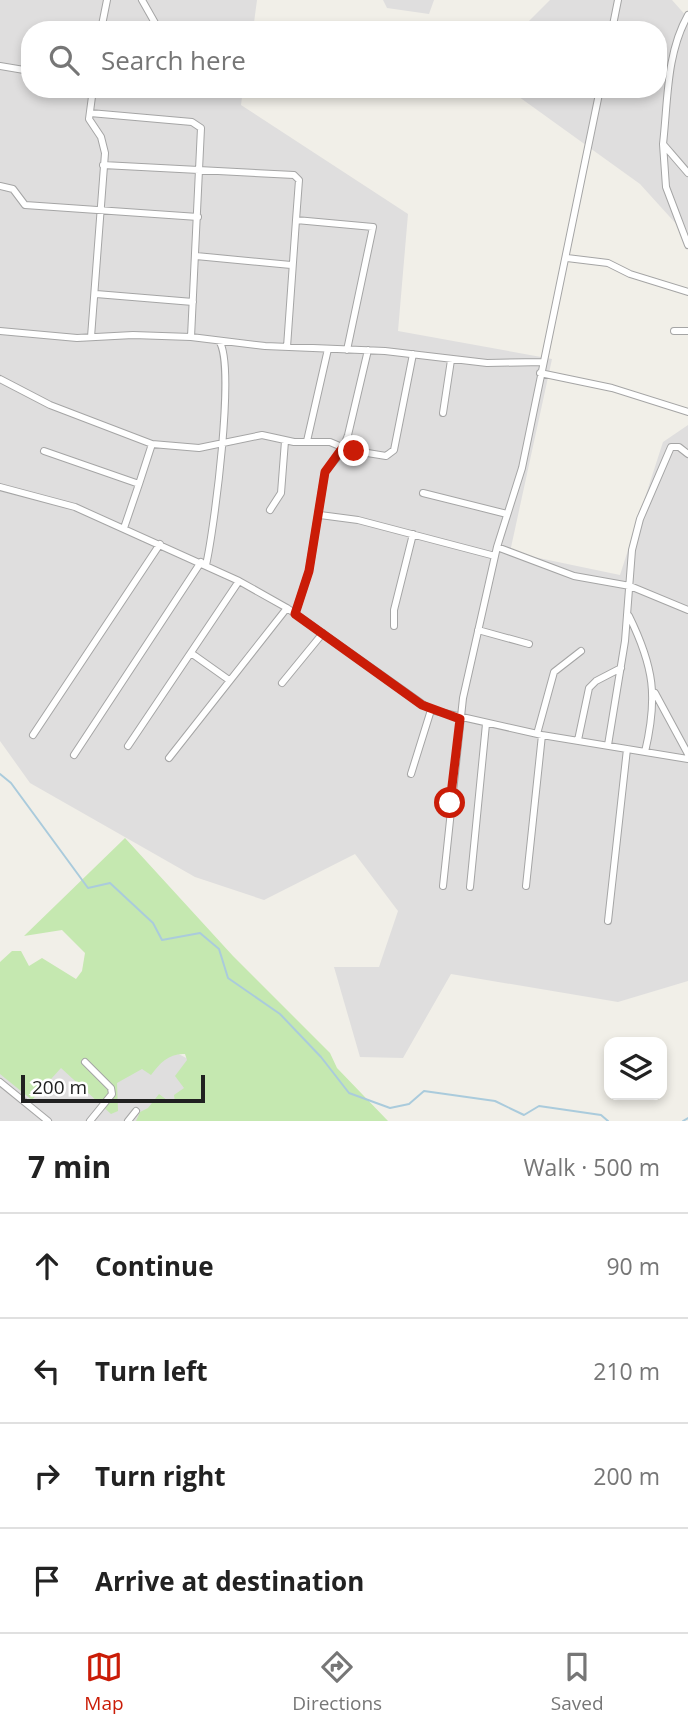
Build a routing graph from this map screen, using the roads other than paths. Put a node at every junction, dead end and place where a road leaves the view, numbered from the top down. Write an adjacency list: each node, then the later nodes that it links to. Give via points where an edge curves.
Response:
1 (107, 0): 5 (street)
2 (142, 0): 6 (street)
3 (618, 0): 7 (street)
4 (688, 15): 13 (street, via 672,56)
5 (103, 21)
6 (154, 21)
7 (614, 21)
8 (0, 66): 9 (street)
9 (21, 70)
10 (92, 98): 12 (street)
11 (598, 98): 23 (street)
12 (90, 113): 14 (street, via 104,145); 15 (street, via 196,123 202,131)
13 (663, 144): 16 (street); 21 (street, via 666,187)
14 (103, 165): 15 (street); 18 (street)
15 (201, 172): 19 (street); 20 (street, via 294,175 299,180)
16 (688, 173)
17 (0, 186): 18 (street, via 13,189 25,205)
18 (99, 208): 19 (street); 26 (street)
19 (198, 216): 22 (street)
20 (296, 220): 24 (street); 36 (street, via 374,229)
21 (688, 245)
22 (196, 256): 24 (street); 27 (street)
23 (567, 258): 25 (street, via 608,263); 40 (street)
24 (291, 265): 34 (street)
25 (688, 292)
26 (96, 294): 27 (street); 31 (street)
27 (193, 302): 32 (street)
28 (0, 331): 31 (street)
29 (674, 331): 30 (street)
30 (688, 331)
31 (91, 337): 32 (street)
32 (191, 337): 33 (street)
33 (219, 341): 34 (street); 47 (street, via 225,353 226,389)
34 (287, 347): 35 (street)
35 (328, 349): 36 (street); 46 (street)
36 (347, 350): 37 (street)
37 (368, 351): 38 (street); 49 (street)
38 (413, 354): 39 (street); 49 (street, via 393,453 380,455)
39 (451, 360): 40 (street); 44 (street)
40 (543, 362): 41 (street)
41 (540, 373): 43 (street, via 612,388); 56 (street)
42 (0, 379): 48 (street, via 50,405)
43 (688, 412)
44 (443, 413)
45 (285, 440): 46 (street); 47 (street, via 262,435); 55 (street, via 281,493)
46 (307, 441): 49 (street)
47 (221, 443): 48 (street, via 191,449); 63 (street, via 213,529)
48 (152, 444): 52 (street)
49 (344, 446): 57 (street, via 325,472)
50 (44, 451): 52 (street)
51 (688, 454): 65 (street, via 676,446 669,450 640,519)
52 (139, 484): 58 (street)
53 (0, 486): 58 (street, via 64,503)
54 (423, 493): 56 (street)
55 (270, 510)
56 (508, 514): 61 (street)
57 (320, 516): 59 (street); 68 (street)
58 (124, 528): 60 (street)
59 (413, 534): 62 (street); 70 (street)
60 (160, 544): 63 (street); 84 (street)
61 (497, 547): 62 (street); 65 (street, via 574,576)
62 (495, 556): 71 (street)
63 (204, 563): 64 (street); 90 (street)
64 (239, 581): 66 (street); 75 (street)
65 (630, 586): 67 (street); 69 (street)
66 (287, 608): 68 (street); 77 (street)
67 (688, 610)
68 (295, 614): 72 (street)
69 (628, 614): 76 (street); 79 (street, via 646,656)
70 (394, 626)
71 (478, 630): 73 (street); 81 (street)
72 (323, 633): 78 (street); 80 (street)
73 (529, 644)
74 (581, 651): 83 (street, via 554,672)
75 (191, 653): 77 (street); 87 (street)
76 (621, 668): 85 (street, via 589,688); 86 (street)
77 (229, 680): 92 (street)
78 (282, 682)
79 (654, 691): 89 (street); 91 (street)
80 (431, 710): 81 (street); 93 (street)
81 (460, 719): 82 (street); 94 (street)
82 (486, 724): 83 (street); 96 (street)
83 (539, 734): 85 (street); 95 (street)
84 (33, 735)
85 (578, 740): 86 (street)
86 (608, 745): 88 (street)
87 (128, 746)
88 (627, 749): 89 (street); 97 (street)
89 (645, 752): 91 (street)
90 (74, 755)
91 (688, 756)
92 (169, 758)
93 (411, 774)
94 (443, 886)
95 (526, 886)
96 (470, 887)
97 (608, 921)
98 (85, 1062): 102 (street, via 112,1094)
99 (0, 1082): 101 (street)
100 (136, 1111): 103 (street)
101 (48, 1121)
102 (90, 1121)
103 (128, 1121)

